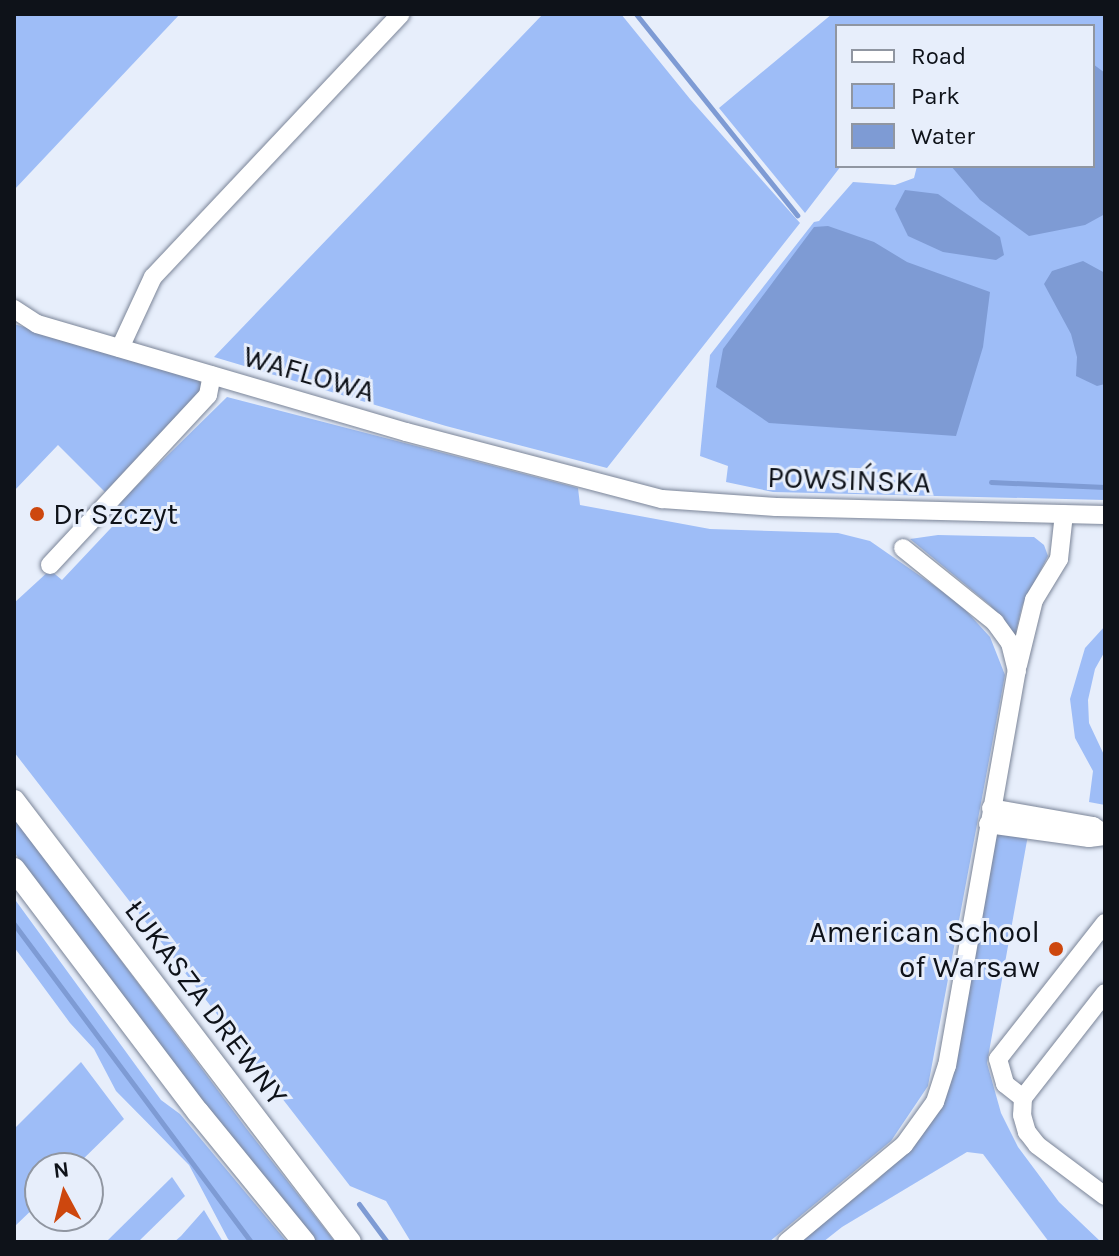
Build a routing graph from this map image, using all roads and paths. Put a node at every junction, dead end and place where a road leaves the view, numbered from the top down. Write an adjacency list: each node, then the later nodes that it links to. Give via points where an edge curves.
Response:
1 (401, 14): 3 (street, via 153,277)
2 (14, 309): 3 (street, WAFLOWA, via 37,324)
3 (120, 348): 4 (street, WAFLOWA)
4 (212, 375): 5 (street, WAFLOWA); 9 (street, via 208,395)
5 (593, 483): 6 (street, POWSIŃSKA, via 710,504)
6 (1064, 514): 7 (street, POWSIŃSKA); 10 (street, via 1059,559 1034,600)
7 (1105, 515)
8 (903, 548): 10 (street, via 995,622 1010,643)
9 (50, 565)
10 (1017, 671): 12 (street)
11 (14, 801): 20 (main road, ŁUKASZA DREWNY)
12 (990, 816): 13 (street, via 1089,838); 21 (street, via 945,1076 926,1119 904,1145)
13 (1105, 835)
14 (14, 869): 19 (main road)
15 (1105, 923): 17 (street, via 998,1059 1005,1084)
16 (1105, 993): 17 (street)
17 (1023, 1098): 18 (street, via 1027,1132 1037,1145)
18 (1105, 1196)
19 (304, 1242)
20 (350, 1242)
21 (787, 1242)

